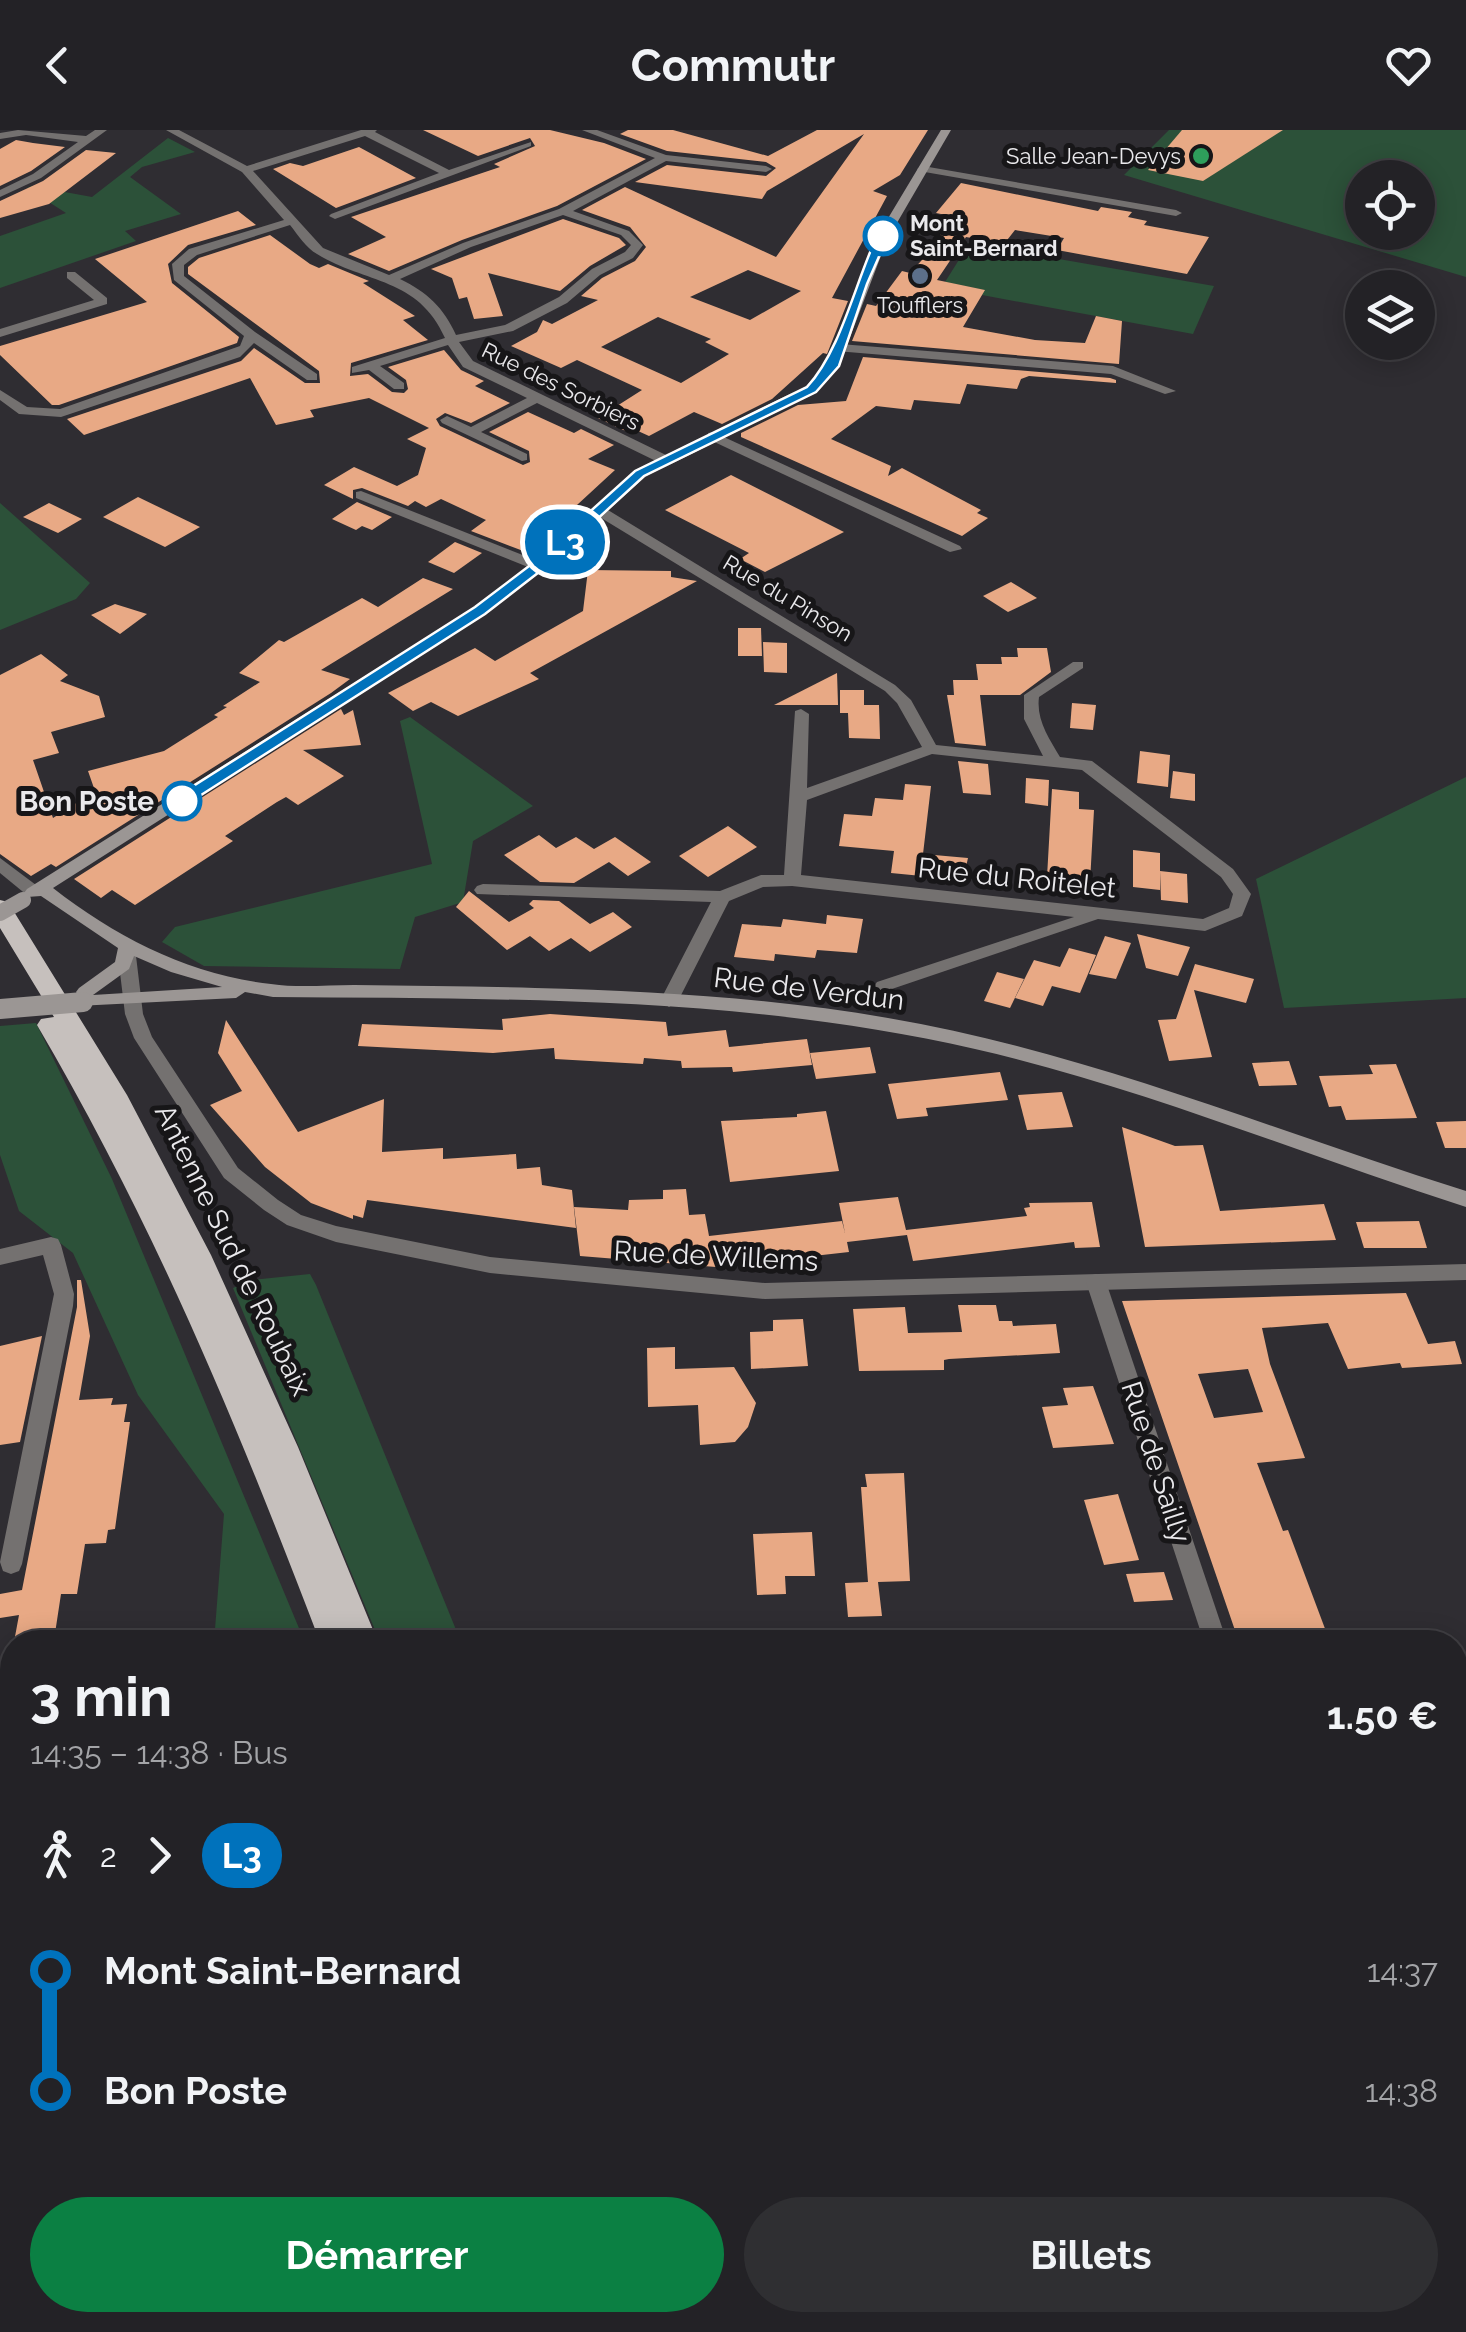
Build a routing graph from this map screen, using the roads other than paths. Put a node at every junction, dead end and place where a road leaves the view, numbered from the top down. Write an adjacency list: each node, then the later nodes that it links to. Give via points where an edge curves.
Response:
1 (102, 130): 7 (street)
2 (171, 130): 12 (street, Rue des Sorbiers)
3 (586, 130): 9 (street)
4 (946, 130): 11 (main road)
5 (368, 131): 12 (street); 13 (street)
6 (0, 136): 7 (street, via 26,132)
7 (88, 140): 14 (street)
8 (527, 144): 13 (street)
9 (664, 158): 10 (street); 15 (street)
10 (766, 169)
11 (923, 169): 16 (street); 24 (main road, via 867,269)
12 (246, 170): 18 (street, Rue des Sorbiers)
13 (449, 174): 17 (street)
14 (0, 194)
15 (564, 210): 20 (street); 23 (street, via 625,233 637,245 531,318 494,334)
16 (1176, 213)
17 (334, 216)
18 (292, 221): 20 (street, Rue des Sorbiers, via 318,251); 22 (street, via 193,252 175,271)
19 (71, 275): 21 (street, via 102,301)
20 (390, 279): 23 (street, Rue des Sorbiers, via 436,308)
21 (0, 333)
22 (251, 335): 25 (street); 28 (street, via 236,354 62,413 24,411)
23 (451, 340): 26 (street, via 364,368); 29 (street, Rue des Sorbiers, via 468,364)
24 (840, 348): 27 (street, via 1113,370); 32 (main road, via 811,389)
25 (312, 377)
26 (399, 386)
27 (1170, 392)
28 (0, 394)
29 (536, 398): 31 (street); 34 (street, Rue des Sorbiers)
30 (447, 420): 31 (street)
31 (471, 432): 33 (street)
32 (713, 436): 34 (main road); 37 (street)
33 (522, 457)
34 (663, 460): 36 (main road)
35 (361, 495): 38 (street)
36 (598, 510): 38 (main road); 41 (street, Rue du Pinson, via 890,688)
37 (955, 549)
38 (538, 566): 48 (main road, via 448,632)
39 (1078, 665): 42 (street, via 1029,702 1028,713)
40 (801, 714): 43 (street)
41 (931, 749): 42 (street); 43 (street)
42 (1052, 759): 49 (street, Rue du Roitelet, via 1098,772 1227,873 1242,894 1228,918 1205,925)
43 (799, 798): 45 (street)
44 (0, 864): 48 (street)
45 (792, 880): 47 (street, Rue du Roitelet, via 761,881); 49 (street, Rue du Roitelet)
46 (482, 890): 47 (street, Rue du Roitelet)
47 (722, 897): 56 (street)
48 (19, 900): 51 (main road); 64 (highway, Antenne Sud de Roubaix, via 234,1332)
49 (1098, 915): 52 (street)
50 (0, 942): 63 (highway, Antenne Sud de Roubaix, via 102,1114 213,1336)
51 (127, 952): 53 (main road, Rue de Verdun, via 186,973); 54 (main road, via 114,973); 55 (street, Rue de Willems)
52 (883, 986)
53 (273, 991): 55 (main road); 56 (main road, Rue de Verdun)
54 (84, 997): 55 (main road); 57 (main road, bridge)
55 (133, 997): 61 (street, Rue de Willems, via 143,1038 231,1173 271,1206 317,1229 490,1265 726,1290)
56 (670, 1001): 58 (main road, Rue de Verdun, via 869,1021 1025,1054)
57 (0, 1010)
58 (1466, 1199)
59 (0, 1257): 62 (street, via 51,1245 64,1294)
60 (1466, 1272): 61 (street, Rue de Willems)
61 (1096, 1282): 65 (street, Rue de Sailly)
62 (11, 1564)
63 (331, 1630)
64 (357, 1630)
65 (1212, 1630)

